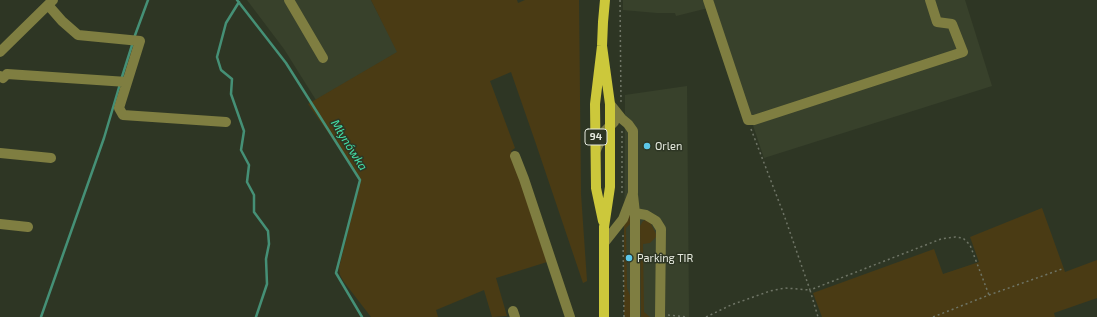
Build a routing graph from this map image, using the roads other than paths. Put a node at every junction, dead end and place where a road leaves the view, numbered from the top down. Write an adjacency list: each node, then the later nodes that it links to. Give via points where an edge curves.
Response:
1 (289, 0): 10 (street)
2 (599, 0): 7 (main road, 94)
3 (605, 0): 7 (main road, 94)
4 (708, 0): 5 (street, via 748,120 761,118 963,52 952,24 937,22)
5 (930, 0)
6 (51, 3): 9 (street); 12 (street, via 62,21 78,35 140,41)
7 (602, 22): 8 (main road, 94)
8 (602, 46): 13 (main road, 94); 17 (main road, 94, via 595,104)
9 (0, 52)
10 (323, 58)
11 (0, 76): 12 (street, via 3,78 7,74)
12 (127, 82): 15 (street, via 119,108 123,115)
13 (610, 104): 14 (street); 16 (main road, 94)
14 (622, 119): 16 (street); 21 (street, via 633,131)
15 (226, 122)
16 (610, 125): 17 (street, via 602,135); 25 (main road, 94, via 610,187)
17 (596, 150): 25 (main road, 94, via 596,188)
18 (0, 153): 20 (street)
19 (515, 156): 28 (street)
20 (51, 158)
21 (633, 193): 22 (street); 26 (street, via 623,218)
22 (635, 214): 27 (street, via 646,215 656,221 661,229); 30 (street)
23 (0, 224): 24 (street)
24 (28, 227)
25 (604, 227): 26 (main road, 94)
26 (604, 244): 29 (main road, 94)
27 (660, 316)
28 (570, 317)
29 (604, 317)
30 (635, 317)

